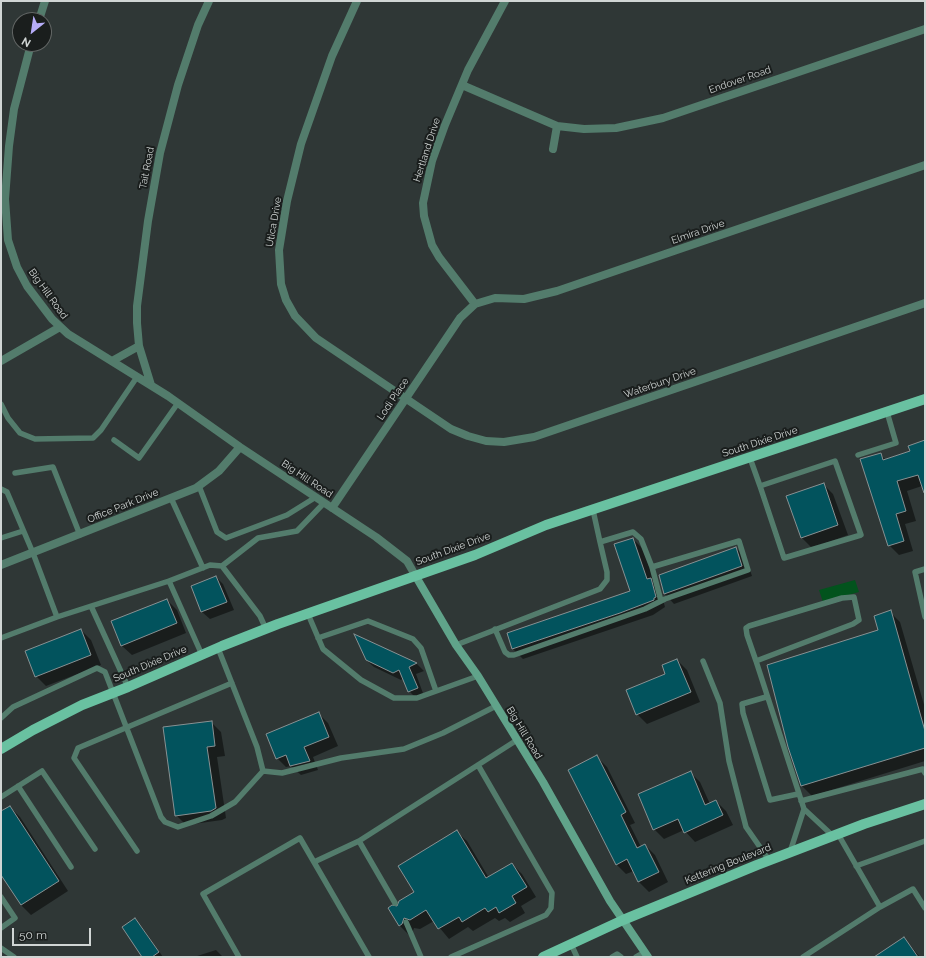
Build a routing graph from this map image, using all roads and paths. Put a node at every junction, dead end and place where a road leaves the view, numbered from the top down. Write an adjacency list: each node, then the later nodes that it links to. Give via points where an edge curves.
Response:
1 (45, 1): 5 (street)
2 (209, 1): 15 (street, Tait Road, via 198,25 178,85 160,153 137,306)
3 (357, 1): 20 (street, Utica Drive, via 332,56 301,144 287,201 279,250 279,270 286,300 302,325 316,338)
4 (506, 1): 8 (street, Hertland Drive)
5 (42, 12)
6 (925, 29): 9 (street, Endover Road, via 634,126 584,129)
7 (29, 52): 14 (street, Big Hill Road, via 20,82 11,132 5,199 6,224 17,268 27,286)
8 (462, 85): 9 (street, Endover Road); 13 (street, Hertland Drive, via 432,161 424,190 424,216 427,233 438,257)
9 (557, 126): 10 (street)
10 (553, 149)
11 (925, 165): 13 (street, Elmira Drive, via 557,291 524,299 494,298)
12 (925, 303): 20 (street, Waterbury Drive, via 519,440 486,441 468,436 451,429)
13 (475, 304): 20 (street, Lodi Place, via 460,318)
14 (60, 327): 16 (street); 17 (street, Big Hill Road)
15 (139, 346): 17 (street); 19 (street, Tait Road)
16 (1, 361)
17 (112, 361): 18 (street, Big Hill Road)
18 (137, 377): 19 (street, Big Hill Road); 23 (lane, via 93,438 35,439 20,433)
19 (151, 385): 22 (street, Big Hill Road)
20 (406, 398): 36 (street, Lodi Place)
21 (925, 399): 24 (main road, South Dixie Drive)
22 (178, 403): 25 (lane, via 139,458); 26 (street, Big Hill Road)
23 (1, 404)
24 (887, 412): 27 (lane, via 896,444); 28 (main road, South Dixie Drive)
25 (114, 440)
26 (240, 447): 30 (street, Office Park Drive, via 219,471); 33 (street, Big Hill Road)
27 (858, 455)
28 (750, 458): 31 (lane); 37 (main road, South Dixie Drive)
29 (15, 473): 39 (lane, via 53,467)
30 (199, 486): 33 (lane, via 217,532 226,538 287,515); 34 (street, Office Park Drive)
31 (760, 486): 31 (lane, via 835,461 861,534 784,558)
32 (1, 489): 38 (lane, via 7,492)
33 (316, 497): 35 (street, Big Hill Road)
34 (171, 498): 39 (street, Office Park Drive); 46 (lane)
35 (324, 503): 36 (street, Big Hill Road); 44 (lane, via 297,531 258,538)
36 (332, 508): 48 (street, Big Hill Road, via 407,561)
37 (593, 510): 41 (lane); 48 (main road, South Dixie Drive, via 546,525 475,555)
38 (23, 531): 40 (lane); 42 (lane)
39 (80, 534): 42 (street, Office Park Drive)
40 (1, 538)
41 (600, 542): 45 (lane, via 633,532 641,539); 56 (lane, via 607,572 607,580 600,589)
42 (33, 553): 43 (street, Office Park Drive); 53 (lane)
43 (1, 566)
44 (222, 566): 46 (lane, via 210,565); 55 (lane, via 260,616)
45 (652, 567): 50 (lane); 50 (lane, via 739,541 748,570)
46 (203, 568): 49 (lane)
47 (925, 569): 54 (lane, via 915,572)
48 (415, 575): 52 (main road, South Dixie Drive); 59 (street, Big Hill Road)
49 (169, 581): 51 (lane); 61 (lane)
50 (661, 601): 56 (lane, via 514,655 505,652)
51 (90, 606): 53 (lane); 66 (lane)
52 (308, 614): 55 (main road, South Dixie Drive); 58 (lane)
53 (57, 617): 57 (lane)
54 (925, 617)
55 (266, 629): 60 (main road, South Dixie Drive)
56 (495, 629): 59 (lane)
57 (1, 638)
58 (318, 638): 67 (lane, via 323,649 361,680 394,698 417,698); 67 (lane, via 368,621 413,639 421,648)
59 (456, 645): 64 (street, Big Hill Road)
60 (218, 648): 61 (main road, South Dixie Drive); 65 (lane)
61 (202, 655): 66 (main road, South Dixie Drive)
62 (703, 661): 90 (lane, via 720,703 729,761 746,827)
63 (756, 661): 63 (lane, via 859,620 854,597 842,598 749,626 746,628 747,635); 69 (lane)
64 (478, 676): 67 (lane); 70 (street, Big Hill Road)
65 (232, 683): 72 (lane); 76 (lane, via 257,747)
66 (128, 687): 68 (main road, South Dixie Drive)
67 (436, 691)
68 (114, 693): 71 (lane, via 105,672 97,668 13,707); 72 (lane); 74 (main road, South Dixie Drive, via 82,704)
69 (766, 697): 79 (lane); 79 (lane, via 742,704 770,800)
70 (496, 706): 73 (street, Big Hill Road); 76 (lane, via 443,733 404,749 342,758 282,773)
71 (1, 718)
72 (126, 726): 76 (lane, via 161,817 172,826 178,827 211,816 236,802); 88 (lane, via 78,748 74,758)
73 (517, 740): 75 (lane); 98 (street, Big Hill Road)
74 (1, 749)
75 (478, 765): 85 (lane); 108 (lane, via 552,893 551,908 546,915)
76 (263, 771)
77 (924, 771): 81 (lane)
78 (18, 786): 80 (lane); 87 (lane, via 42,771); 93 (lane)
79 (798, 794): 81 (lane)
80 (1, 797)
81 (801, 801): 83 (lane)
82 (925, 804): 84 (main road, Kettering Boulevard)
83 (804, 809): 84 (lane); 89 (lane)
84 (836, 835): 89 (main road, Kettering Boulevard); 92 (lane)
85 (359, 841): 91 (lane); 95 (lane)
86 (925, 841): 92 (lane)
87 (95, 849)
88 (137, 851)
89 (790, 852): 90 (main road, Kettering Boulevard)
90 (769, 860): 98 (main road, Kettering Boulevard)
91 (314, 862): 105 (lane, via 300,838 203,894); 106 (lane)
92 (856, 866): 96 (lane)
93 (71, 867)
94 (1, 898): 100 (lane, via 15,918)
95 (395, 903)
96 (880, 907): 97 (lane, via 913,889); 114 (lane)
97 (925, 908)
98 (622, 920): 101 (main road, Kettering Boulevard); 103 (street, Big Hill Road)
99 (406, 922): 107 (lane)
100 (1, 928)
101 (571, 944): 109 (main road, Kettering Boulevard); 110 (lane)
102 (1, 948): 104 (lane)
103 (646, 954): 113 (lane)
104 (14, 957)
105 (239, 957)
106 (369, 957)
107 (421, 957)
108 (451, 957)
109 (543, 957)
110 (577, 957)
111 (612, 957): 112 (lane, via 617,954)
112 (621, 957)
113 (636, 957)
114 (803, 957)

